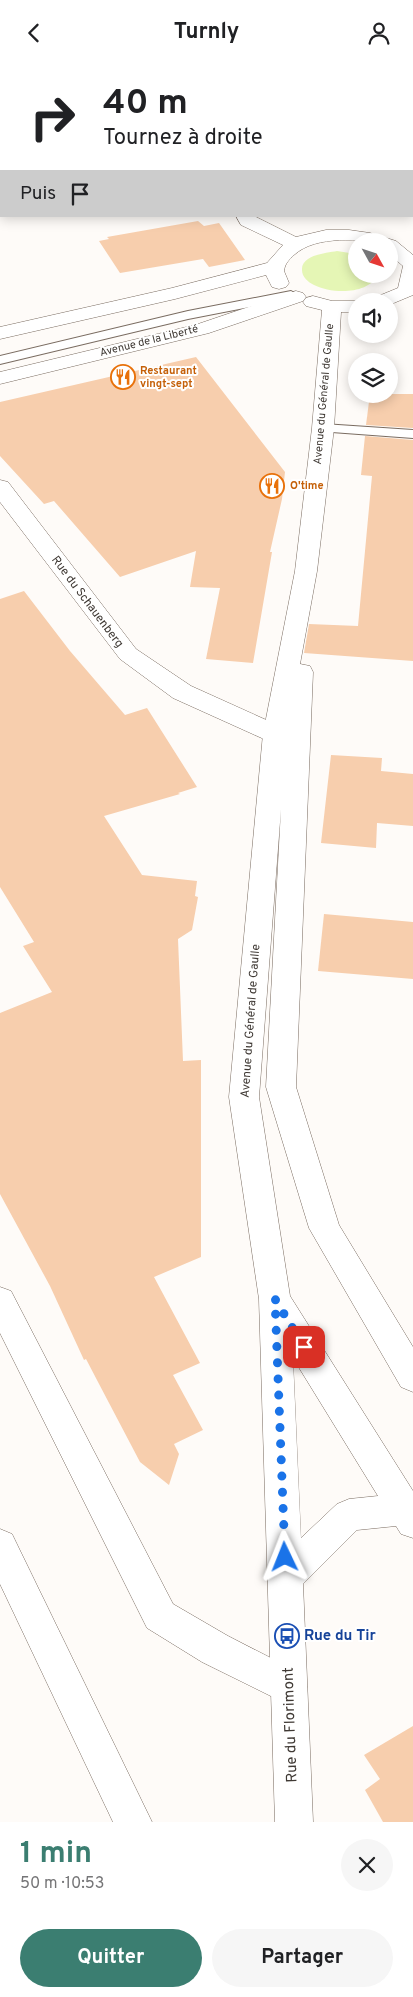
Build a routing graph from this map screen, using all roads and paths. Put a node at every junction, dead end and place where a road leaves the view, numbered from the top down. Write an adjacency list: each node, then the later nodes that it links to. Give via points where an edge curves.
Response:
1 (246, 217): 6 (main road)
2 (356, 217): 3 (main road)
3 (352, 233)
4 (348, 235): 6 (main road, via 331,235)
5 (413, 243): 7 (main road)
6 (296, 244): 9 (main road, via 276,261)
7 (398, 244)
8 (398, 252): 10 (main road, via 413,265)
9 (274, 267): 12 (main road, via 277,282); 15 (main road)
10 (410, 288): 11 (main road)
11 (398, 294)
12 (294, 296): 14 (main road); 16 (lane, via 188,315); 17 (main road, Avenue de la Liberté, via 202,329)
13 (348, 306): 14 (main road)
14 (332, 307): 18 (main road, Avenue du Général de Gaulle)
15 (0, 333)
16 (0, 360)
17 (0, 378)
18 (323, 428): 19 (lane); 21 (main road, Avenue du Général de Gaulle)
19 (413, 434)
20 (0, 487): 22 (main road, Rue du Schauenberg, via 128,654 182,692)
21 (306, 571): 22 (main road, Avenue du Général de Gaulle); 25 (main road, Avenue du Général de Gaulle, via 281,1087 325,1228)
22 (275, 734): 23 (main road, Avenue du Général de Gaulle, via 244,1097)
23 (275, 1299): 26 (main road, Avenue du Général de Gaulle); 28 (main road, Rue du Florimont)
24 (0, 1301): 29 (main road, via 160,1616)
25 (413, 1377)
26 (408, 1516): 28 (main road, via 349,1515)
27 (0, 1547): 30 (main road)
28 (286, 1577): 29 (main road, Rue du Florimont)
29 (289, 1687): 31 (main road, Rue du Florimont)
30 (133, 1822)
31 (294, 1822)

